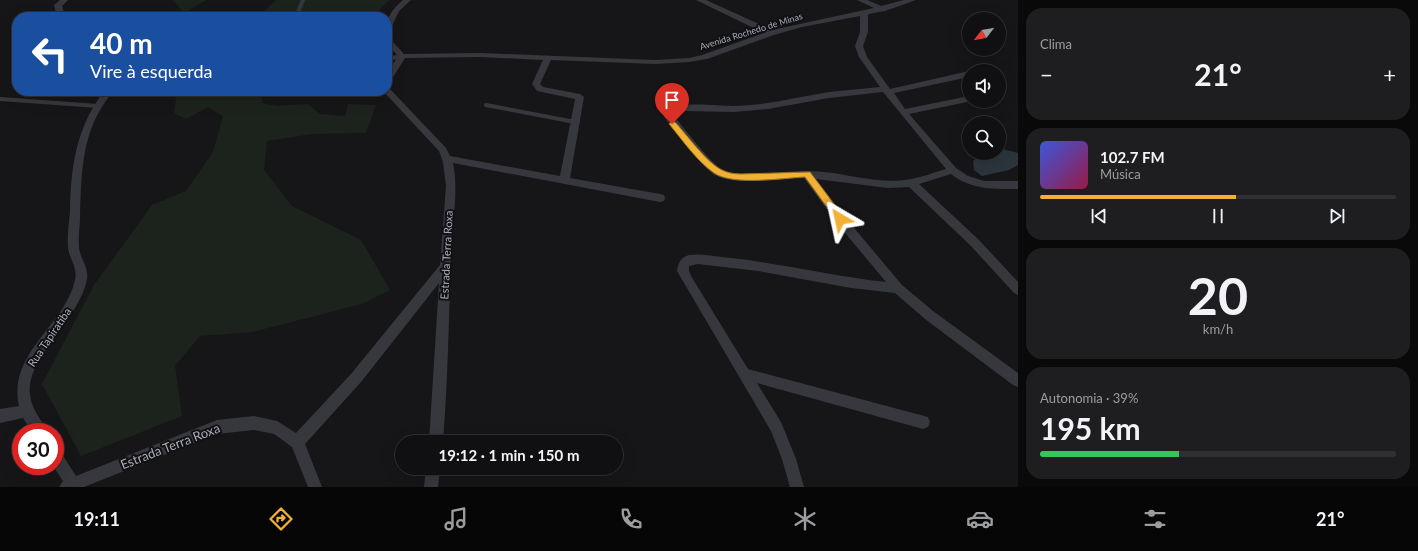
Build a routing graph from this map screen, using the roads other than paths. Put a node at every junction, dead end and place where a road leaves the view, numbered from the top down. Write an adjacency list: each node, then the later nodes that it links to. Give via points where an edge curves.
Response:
1 (64, 0): 8 (street, via 58,5)
2 (303, 0): 9 (lane)
3 (407, 0): 11 (street)
4 (700, 0): 12 (street)
5 (861, 0): 7 (street)
6 (912, 0): 7 (street, Avenida Rochedo de Minas)
7 (882, 9): 10 (street, Avenida Rochedo de Minas)
8 (59, 12)
9 (298, 12)
10 (864, 13): 12 (street, Avenida Rochedo de Minas); 19 (street, via 860,52)
11 (392, 15)
12 (771, 33): 16 (street, Avenida Rochedo de Minas, via 688,60 655,62)
13 (392, 45): 14 (street)
14 (402, 56): 15 (lane); 16 (street); 17 (street)
15 (392, 58)
16 (548, 58): 27 (street, via 536,84 540,89 580,97)
17 (392, 72)
18 (962, 75): 19 (street)
19 (886, 90): 26 (street); 30 (street, via 829,95 734,109 680,108 669,113 672,124 718,172 741,177)
20 (105, 96): 25 (street, Rua Tapiratiba)
21 (392, 96): 28 (street, Estrada Terra Roxa, via 430,135)
22 (0, 99): 25 (lane)
23 (962, 100): 26 (street)
24 (486, 105): 27 (lane)
25 (98, 106): 40 (street, Rua Tapiratiba, via 88,122 80,154 74,251 81,265 81,279 76,296 66,314 31,362 24,380 23,394)
26 (903, 112): 29 (street)
27 (575, 122): 31 (street)
28 (447, 159): 31 (street); 35 (street, Estrada Terra Roxa, via 451,187)
29 (953, 170): 32 (street); 33 (street, via 964,178 984,185)
30 (807, 174): 32 (street, via 888,184); 36 (street, via 840,219)
31 (564, 180): 34 (street)
32 (911, 183): 37 (street)
33 (1018, 185)
34 (660, 198)
35 (445, 268): 44 (street, Estrada Terra Roxa); 45 (street, via 356,378)
36 (898, 288): 38 (street, via 851,283 758,266 689,260 684,264 683,271); 39 (street, via 929,315)
37 (1018, 290)
38 (745, 374): 42 (street); 51 (street, via 776,427)
39 (1018, 382)
40 (27, 411): 41 (street); 43 (street, Rua Tapiratiba)
41 (0, 416)
42 (923, 422)
43 (34, 423)
44 (437, 435)
45 (297, 442): 48 (street, Estrada Terra Roxa, via 277,428 254,423 217,427); 49 (street)
46 (64, 475): 48 (street)
47 (432, 475): 50 (street)
48 (69, 486)
49 (315, 487)
50 (431, 487)
51 (797, 487)

